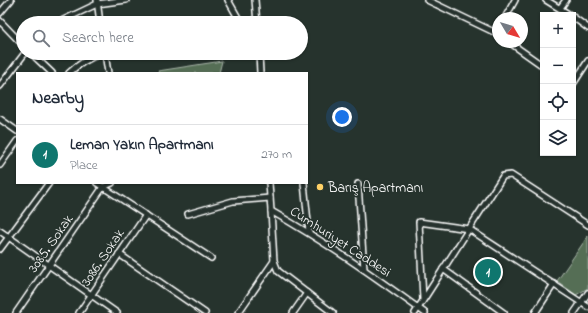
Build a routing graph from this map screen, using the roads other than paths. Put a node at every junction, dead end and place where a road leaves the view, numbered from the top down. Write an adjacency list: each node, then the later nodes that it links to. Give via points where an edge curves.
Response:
1 (11, 0): 13 (street)
2 (126, 0): 9 (street)
3 (228, 0): 16 (street)
4 (255, 0): 17 (street)
5 (427, 0): 21 (street)
6 (515, 0): 11 (street)
7 (546, 0): 10 (street)
8 (566, 0): 10 (street)
9 (97, 2): 14 (street); 15 (street)
10 (560, 8): 12 (street)
11 (508, 12)
12 (566, 12)
13 (0, 13)
14 (70, 16)
15 (99, 16)
16 (236, 16)
17 (256, 16)
18 (576, 20): 20 (street)
19 (0, 21): 22 (street)
20 (588, 28)
21 (492, 30)
22 (16, 38)
23 (518, 48): 30 (street)
24 (20, 60): 36 (street)
25 (38, 60): 31 (street)
26 (86, 60): 32 (street)
27 (105, 60): 33 (street)
28 (259, 60): 34 (street)
29 (588, 61): 35 (street)
30 (540, 64)
31 (51, 72)
32 (70, 72)
33 (108, 72)
34 (260, 72)
35 (576, 79)
36 (0, 86)
37 (0, 119): 38 (street)
38 (16, 130)
39 (16, 142): 40 (street)
40 (0, 165)
41 (49, 184): 56 (street)
42 (98, 184): 47 (street)
43 (110, 184): 47 (street)
44 (269, 184): 48 (street, Cumhuriyet Caddesi)
45 (304, 184): 55 (street)
46 (358, 184): 62 (street)
47 (103, 187): 51 (street); 61 (street, 3085. Sokak)
48 (270, 198): 49 (street, Cumhuriyet Caddesi); 50 (street, via 233,201)
49 (271, 210): 55 (street, Cumhuriyet Caddesi); 60 (street)
50 (188, 214)
51 (146, 215): 58 (street, 3086. Sokak); 59 (street)
52 (588, 225): 53 (street, via 511,175 503,176)
53 (469, 229): 63 (street); 64 (street); 68 (street, via 419,222)
54 (0, 231): 56 (street)
55 (309, 232): 62 (street, Cumhuriyet Caddesi)
56 (9, 237): 57 (street); 61 (street)
57 (0, 250)
58 (119, 254): 67 (street, 3086. Sokak); 75 (street)
59 (211, 258)
60 (274, 261): 65 (street, via 278,271); 76 (street)
61 (49, 266): 67 (street); 72 (street, 3085. Sokak)
62 (364, 268): 71 (street, Cumhuriyet Caddesi)
63 (443, 269): 68 (street); 80 (street)
64 (554, 284): 69 (street); 81 (street)
65 (306, 293): 77 (street); 78 (street)
66 (588, 293): 69 (street)
67 (91, 295): 73 (street, 3086. Sokak); 74 (street)
68 (423, 299): 71 (street)
69 (581, 302): 70 (street); 82 (street)
70 (588, 307)
71 (417, 311): 79 (street, Cumhuriyet Caddesi)
72 (16, 313)
73 (79, 313)
74 (117, 313)
75 (205, 313)
76 (238, 313)
77 (293, 313)
78 (333, 313)
79 (425, 313)
80 (504, 313)
81 (535, 313)
82 (574, 313)

